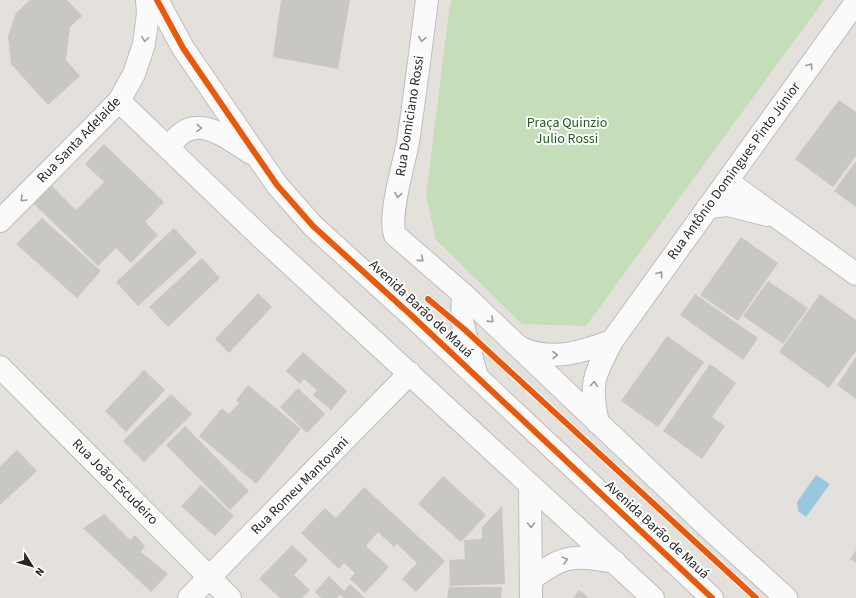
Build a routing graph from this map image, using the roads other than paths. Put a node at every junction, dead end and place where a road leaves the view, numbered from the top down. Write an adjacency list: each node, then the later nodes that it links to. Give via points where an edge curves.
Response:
1 (147, 0): 5 (street, Rua Santa Adelaide, one-way to 5, via 144,44 134,74)
2 (158, 0): 7 (street, Avenida Barão de Mauá, via 183,48)
3 (427, 0): 13 (street, Rua Domiciano Rossi, one-way to 13, via 408,143 395,210 394,232 397,238)
4 (856, 2): 8 (street, Rua Antônio Domingues Pinto Júnior, one-way to 4)
5 (119, 101): 6 (street); 11 (street, Rua Santa Adelaide, one-way to 11)
6 (170, 148): 7 (street, one-way to 7, via 183,132 191,128 204,128 217,132); 17 (street, via 262,238)
7 (257, 156): 18 (street, Avenida Barão de Mauá, via 313,226)
8 (727, 181): 9 (street, Rua Antônio Domingues Pinto Júnior); 10 (street)
9 (708, 207): 10 (street, via 728,205); 14 (street, Rua Antônio Domingues Pinto Júnior, one-way to 9)
10 (781, 220): 12 (street)
11 (0, 222)
12 (856, 274)
13 (463, 294): 15 (street, one-way to 15); 18 (street, via 462,321)
14 (612, 340): 15 (street, one-way to 14, via 533,354 555,356 578,353); 19 (street, Rua Antônio Domingues Pinto Júnior, one-way to 14, via 592,399 594,377)
15 (518, 346): 19 (street)
16 (0, 367): 22 (street, Rua João Escudeiro)
17 (410, 373): 20 (street); 22 (street, Rua Romeu Mantovani)
18 (477, 378): 27 (street, Avenida Barão de Mauá)
19 (598, 423): 28 (street)
20 (530, 486): 21 (street); 23 (street, one-way to 23)
21 (615, 562): 23 (street, one-way to 21, via 550,565 562,560 588,557); 26 (street)
22 (209, 577): 24 (street, Rua Romeu Mantovani); 25 (street, Rua João Escudeiro)
23 (531, 588)
24 (189, 598)
25 (230, 598)
26 (653, 598)
27 (712, 598)
28 (786, 598)

